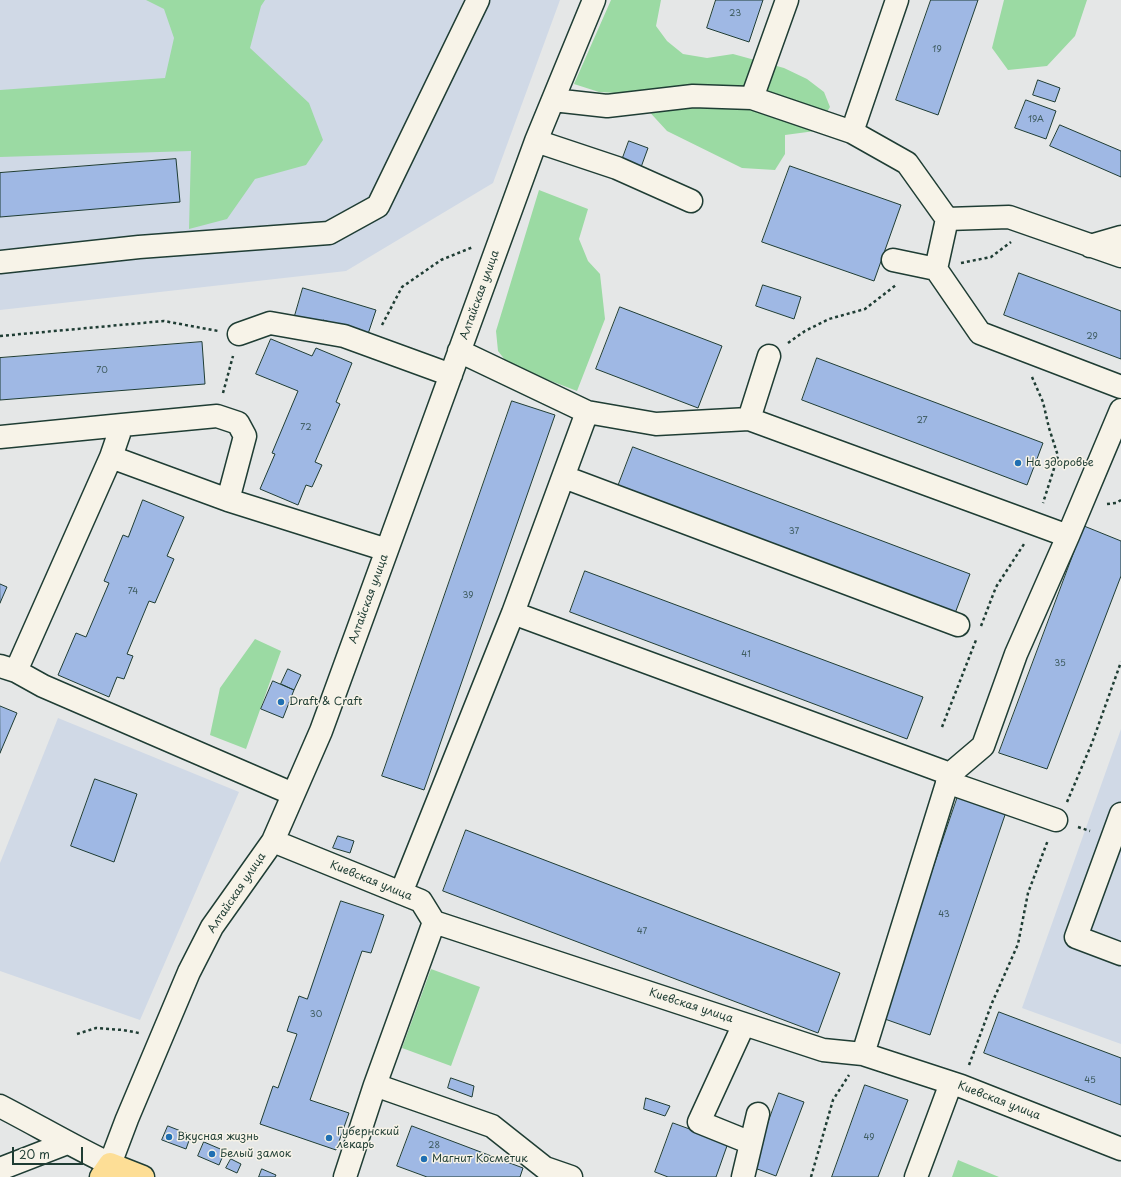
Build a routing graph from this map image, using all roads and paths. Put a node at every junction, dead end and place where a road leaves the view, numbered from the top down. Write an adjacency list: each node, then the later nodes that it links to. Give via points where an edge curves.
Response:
1 (478, 0): 17 (street, via 378,206 329,232 139,247)
2 (594, 0): 6 (street, Алтайская улица)
3 (787, 0): 5 (street)
4 (897, 0): 7 (street)
5 (752, 98): 6 (street, via 692,96 607,106); 7 (street)
6 (553, 100): 8 (street, Алтайская улица)
7 (852, 132): 10 (street, via 907,162)
8 (536, 141): 9 (street, via 617,168); 12 (street, Алтайская улица)
9 (691, 201)
10 (947, 219): 11 (street, via 1009,217); 18 (street)
11 (1034, 225): 14 (street); 18 (path, via 991,257)
12 (502, 234): 22 (path, via 442,260 402,287); 23 (street, Алтайская улица)
13 (1121, 237): 14 (street)
14 (1090, 246): 15 (street)
15 (1121, 256)
16 (893, 260): 18 (street)
17 (0, 262)
18 (936, 269): 26 (street, via 980,332)
19 (902, 281): 24 (path, via 865,309 829,319 805,331)
20 (239, 334): 21 (path, via 164,321); 22 (street, via 270,322 344,336); 29 (path)
21 (0, 336)
22 (371, 346): 25 (street)
23 (460, 351): 25 (street, Алтайская улица); 28 (street)
24 (769, 356): 30 (street)
25 (451, 375): 37 (street, Алтайская улица)
26 (1121, 387)
27 (1121, 410): 36 (street)
28 (587, 412): 30 (street, via 656,424); 34 (street)
29 (217, 416): 31 (street); 35 (street, via 238,423 245,436)
30 (749, 419): 36 (street)
31 (122, 425): 32 (street); 33 (street)
32 (0, 437)
33 (111, 458): 35 (street); 41 (street)
34 (564, 477): 38 (street); 39 (street)
35 (228, 500): 37 (street)
36 (1068, 536): 42 (street, via 1016,654 983,746)
37 (387, 550): 43 (street, Алтайская улица, via 321,731)
38 (513, 613): 42 (street); 48 (street)
39 (958, 625)
40 (1121, 662): 45 (path, via 1092,743)
41 (8, 668): 43 (street, via 42,686)
42 (949, 778): 45 (street); 54 (street)
43 (293, 794): 47 (street, Алтайская улица)
44 (1121, 814): 46 (street)
45 (1057, 820): 46 (path); 56 (path, via 1028,893 1018,944)
46 (1111, 838): 50 (street, via 1076,937)
47 (273, 841): 48 (street, Киевская улица); 53 (street, Алтайская улица, via 212,927 189,972)
48 (401, 893): 49 (street, Киевская улица, via 421,901)
49 (434, 922): 51 (street, Киевская улица); 55 (street)
50 (1121, 954)
51 (744, 1024): 54 (street, Киевская улица, via 823,1050); 60 (street, via 699,1122)
52 (78, 1034): 53 (path, via 96,1028 123,1030)
53 (162, 1038): 63 (street, Алтайская улица)
54 (863, 1054): 56 (street, Киевская улица); 68 (path, via 833,1100)
55 (375, 1084): 65 (street); 66 (street, via 492,1126 545,1168)
56 (956, 1084): 61 (street, Киевская улица); 69 (street)
57 (0, 1106): 59 (street)
58 (758, 1114): 60 (street)
59 (68, 1143): 62 (street); 63 (street)
60 (751, 1144): 67 (street)
61 (1121, 1149)
62 (0, 1169)
63 (106, 1170): 64 (main road)
64 (143, 1177)
65 (345, 1177)
66 (571, 1177)
67 (743, 1177)
68 (811, 1177)
69 (916, 1177)

